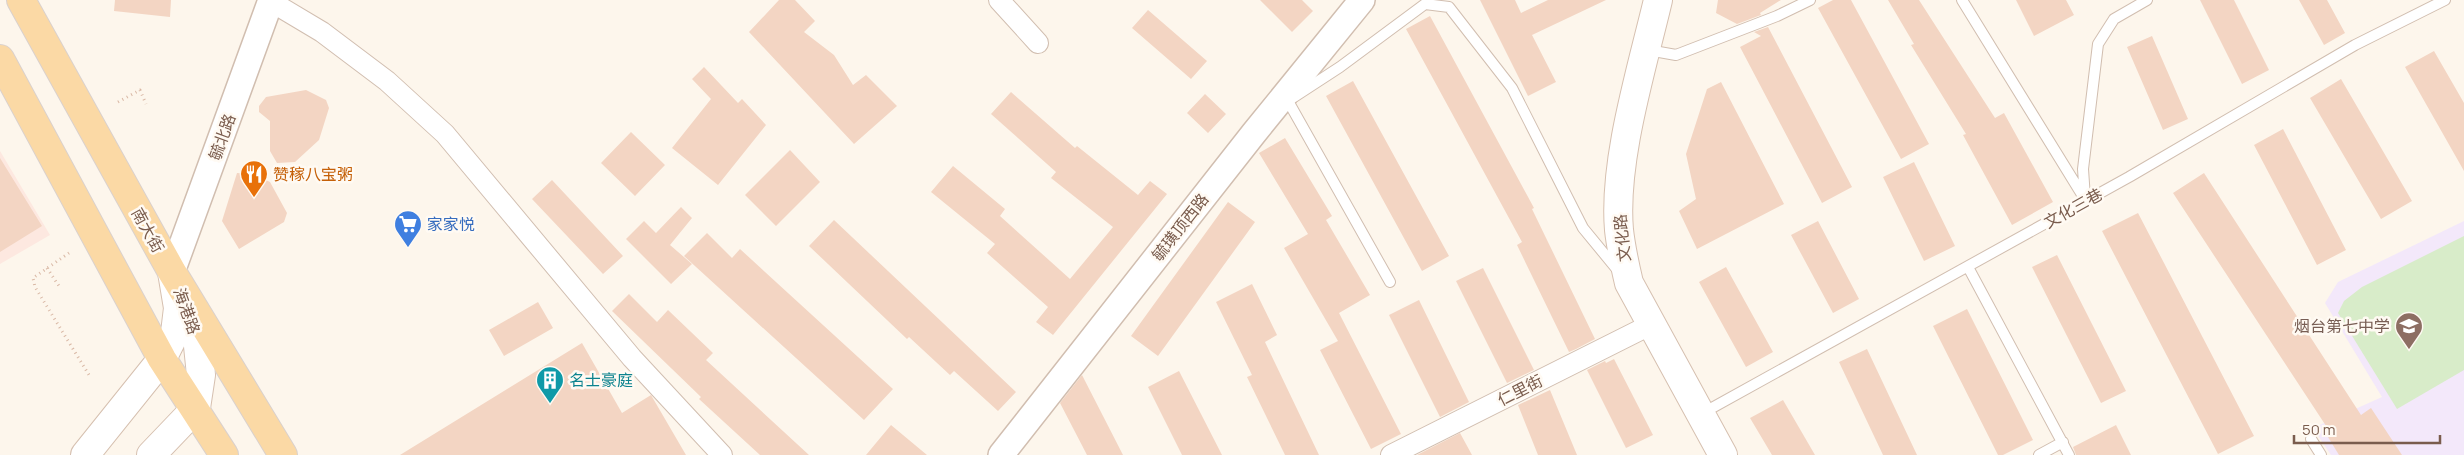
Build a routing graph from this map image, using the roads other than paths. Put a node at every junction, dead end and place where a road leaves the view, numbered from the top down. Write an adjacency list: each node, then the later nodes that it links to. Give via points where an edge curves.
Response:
1 (21, 0): 17 (main road, 南大街)
2 (270, 0): 17 (street, 毓北路); 30 (street, via 322,32 387,81 445,134 632,358)
3 (999, 0): 10 (street)
4 (1362, 0): 14 (street, 毓璜顶西路)
5 (1658, 0): 11 (main road, 文化路)
6 (1810, 0): 11 (lane, via 1676,55)
7 (1962, 0): 15 (lane)
8 (2147, 0): 15 (lane, via 2114,18 2098,44 2083,169)
9 (2445, 0): 15 (lane, 文化三巷, via 2355,45)
10 (1038, 43)
11 (1646, 49): 19 (main road, 文化路, via 1621,167 1619,229)
12 (0, 59): 21 (main road)
13 (1288, 101): 14 (lane); 18 (lane); 19 (lane, via 1340,68 1425,4 1449,7 1512,88 1583,228)
14 (1254, 133): 31 (street, 毓璜顶西路)
15 (2086, 201): 16 (lane, 文化三巷)
16 (1968, 267): 23 (lane, 文化三巷); 25 (lane)
17 (172, 272): 21 (main road, 海港路, via 178,308 175,334); 22 (main road, 海港路, via 197,336 201,374); 29 (main road, 南大街)
18 (1390, 282)
19 (1629, 283): 20 (main road, 文化路)
20 (1650, 325): 23 (main road, 文化路); 32 (street, 仁里街)
21 (162, 359): 22 (main road); 26 (main road, 海港路)
22 (196, 408): 27 (main road); 28 (main road)
23 (1700, 415): 33 (main road, 文化路)
24 (2311, 439): 36 (lane)
25 (2063, 442): 34 (lane); 35 (lane)
26 (85, 455)
27 (151, 455)
28 (224, 455)
29 (283, 455)
30 (722, 455)
31 (1001, 455)
32 (1391, 455)
33 (1723, 455)
34 (2039, 455)
35 (2069, 455)
36 (2321, 455)

